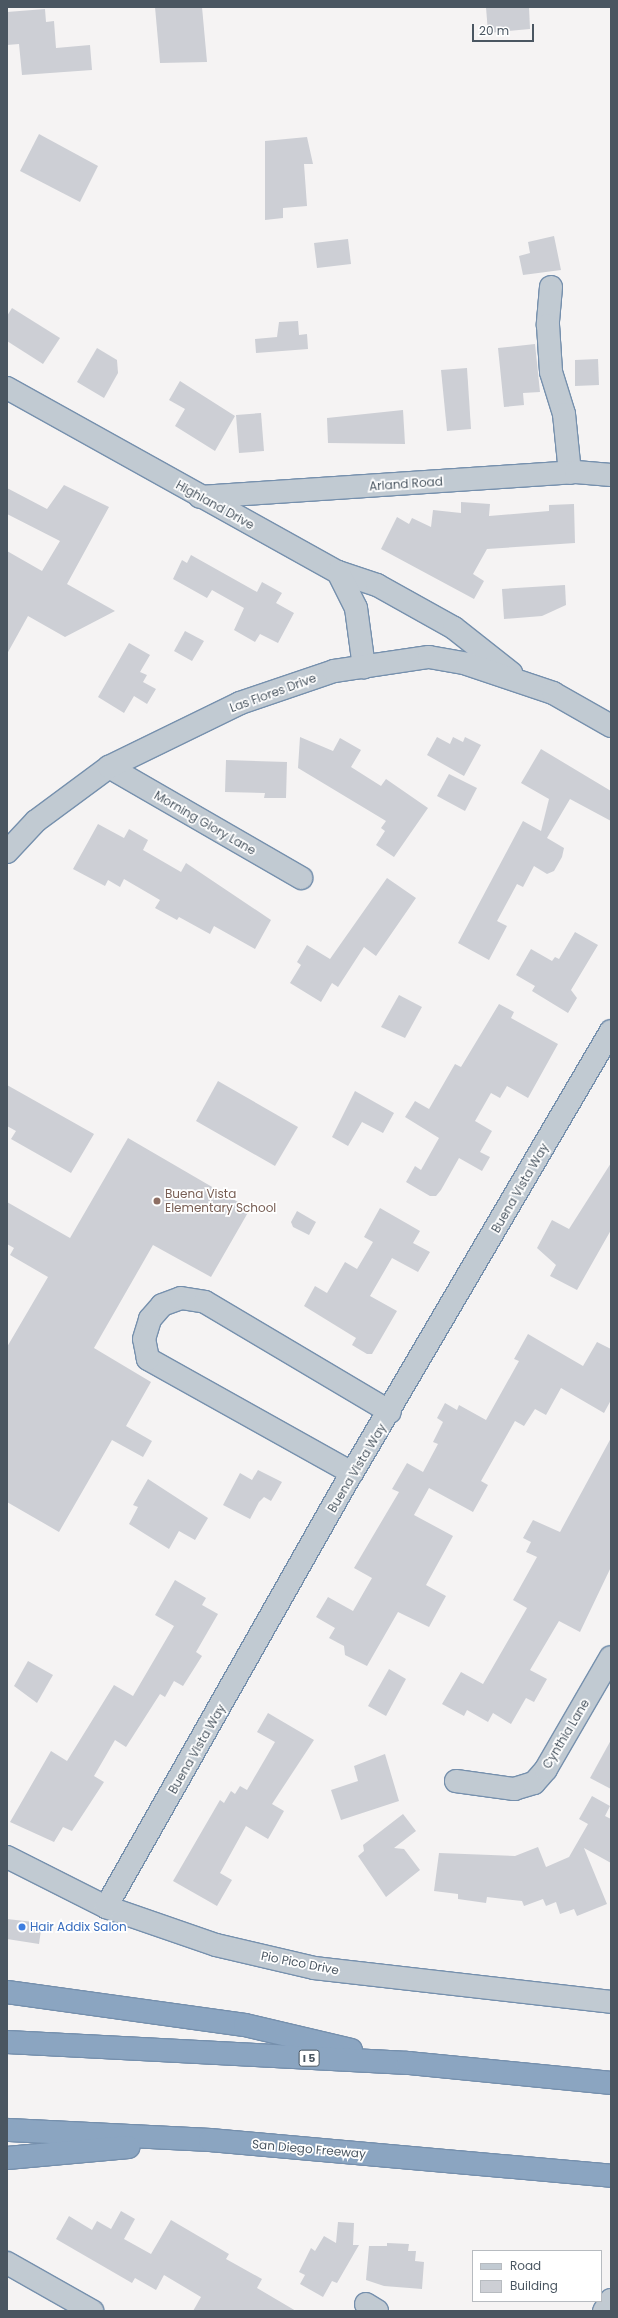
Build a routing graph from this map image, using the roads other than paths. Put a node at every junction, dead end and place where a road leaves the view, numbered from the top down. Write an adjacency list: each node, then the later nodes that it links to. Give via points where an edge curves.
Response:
1 (551, 287): 3 (street, via 548,325 551,372 564,414)
2 (7, 388): 5 (street, Highland Drive)
3 (570, 473): 4 (street, Arland Road); 5 (street, Arland Road)
4 (611, 475)
5 (200, 497): 6 (street, Highland Drive)
6 (338, 572): 7 (street, via 356,608); 8 (street, Highland Drive, via 377,585 454,628)
7 (364, 667): 8 (street, Las Flores Drive, via 429,657 467,664); 10 (street, Las Flores Drive, via 334,671 240,703)
8 (523, 683): 9 (street, Las Flores Drive, via 553,693)
9 (611, 726)
10 (109, 767): 11 (street, Las Flores Drive, via 36,821); 12 (street, Morning Glory Lane)
11 (7, 852)
12 (301, 878)
13 (611, 1031): 14 (street, Buena Vista Way)
14 (390, 1412): 15 (street, Buena Vista Way); 15 (street, via 205,1302 181,1298 162,1305 150,1319 144,1338 148,1359)
15 (352, 1473): 20 (street, Buena Vista Way)
16 (611, 1657): 17 (street, Cynthia Lane)
17 (604, 1686): 18 (street, Cynthia Lane, via 534,1783 514,1789)
18 (456, 1781)
19 (7, 1857): 20 (street, Pio Pico Drive)
20 (106, 1907): 22 (street, Pio Pico Drive, via 216,1945 314,1968)
21 (7, 1992): 24 (highway, via 245,2025)
22 (611, 2002)
23 (7, 2042): 24 (highway, I 5)
24 (408, 2063): 25 (highway, I 5)
25 (611, 2083)
26 (7, 2130): 27 (highway, San Diego Freeway)
27 (210, 2140): 28 (highway); 29 (highway, San Diego Freeway)
28 (7, 2158)
29 (611, 2176)
30 (7, 2263): 32 (street)
31 (611, 2300): 33 (street)
32 (92, 2311)
33 (604, 2311)

